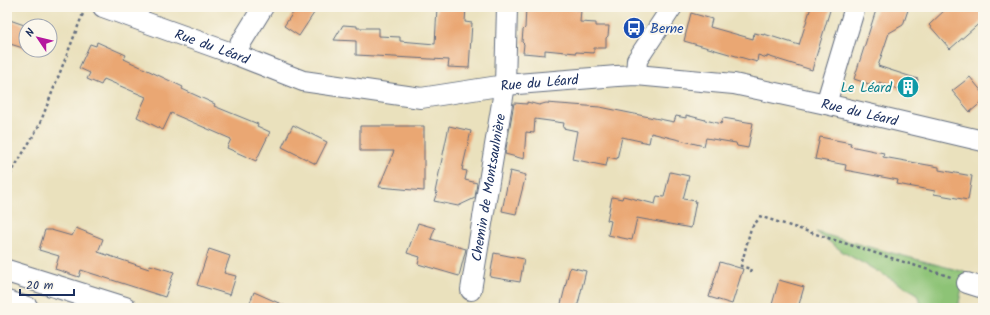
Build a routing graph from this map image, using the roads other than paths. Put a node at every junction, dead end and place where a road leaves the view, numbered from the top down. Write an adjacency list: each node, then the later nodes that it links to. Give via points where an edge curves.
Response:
1 (104, 7): 6 (street, Rue du Léard)
2 (263, 7): 6 (street)
3 (507, 7): 8 (street, Chemin de Montsaulnière)
4 (672, 7): 7 (street, via 637,60)
5 (854, 7): 9 (street)
6 (234, 54): 8 (street, Rue du Léard, via 303,81 421,98)
7 (636, 76): 8 (street, Rue du Léard); 9 (street, Rue du Léard, via 734,84)
8 (505, 85): 12 (street, Chemin de Montsaulnière)
9 (826, 104): 10 (street, Rue du Léard)
10 (983, 141)
11 (7, 271): 15 (main road)
12 (471, 290)
13 (7, 302): 14 (main road)
14 (27, 308)
15 (125, 308)

